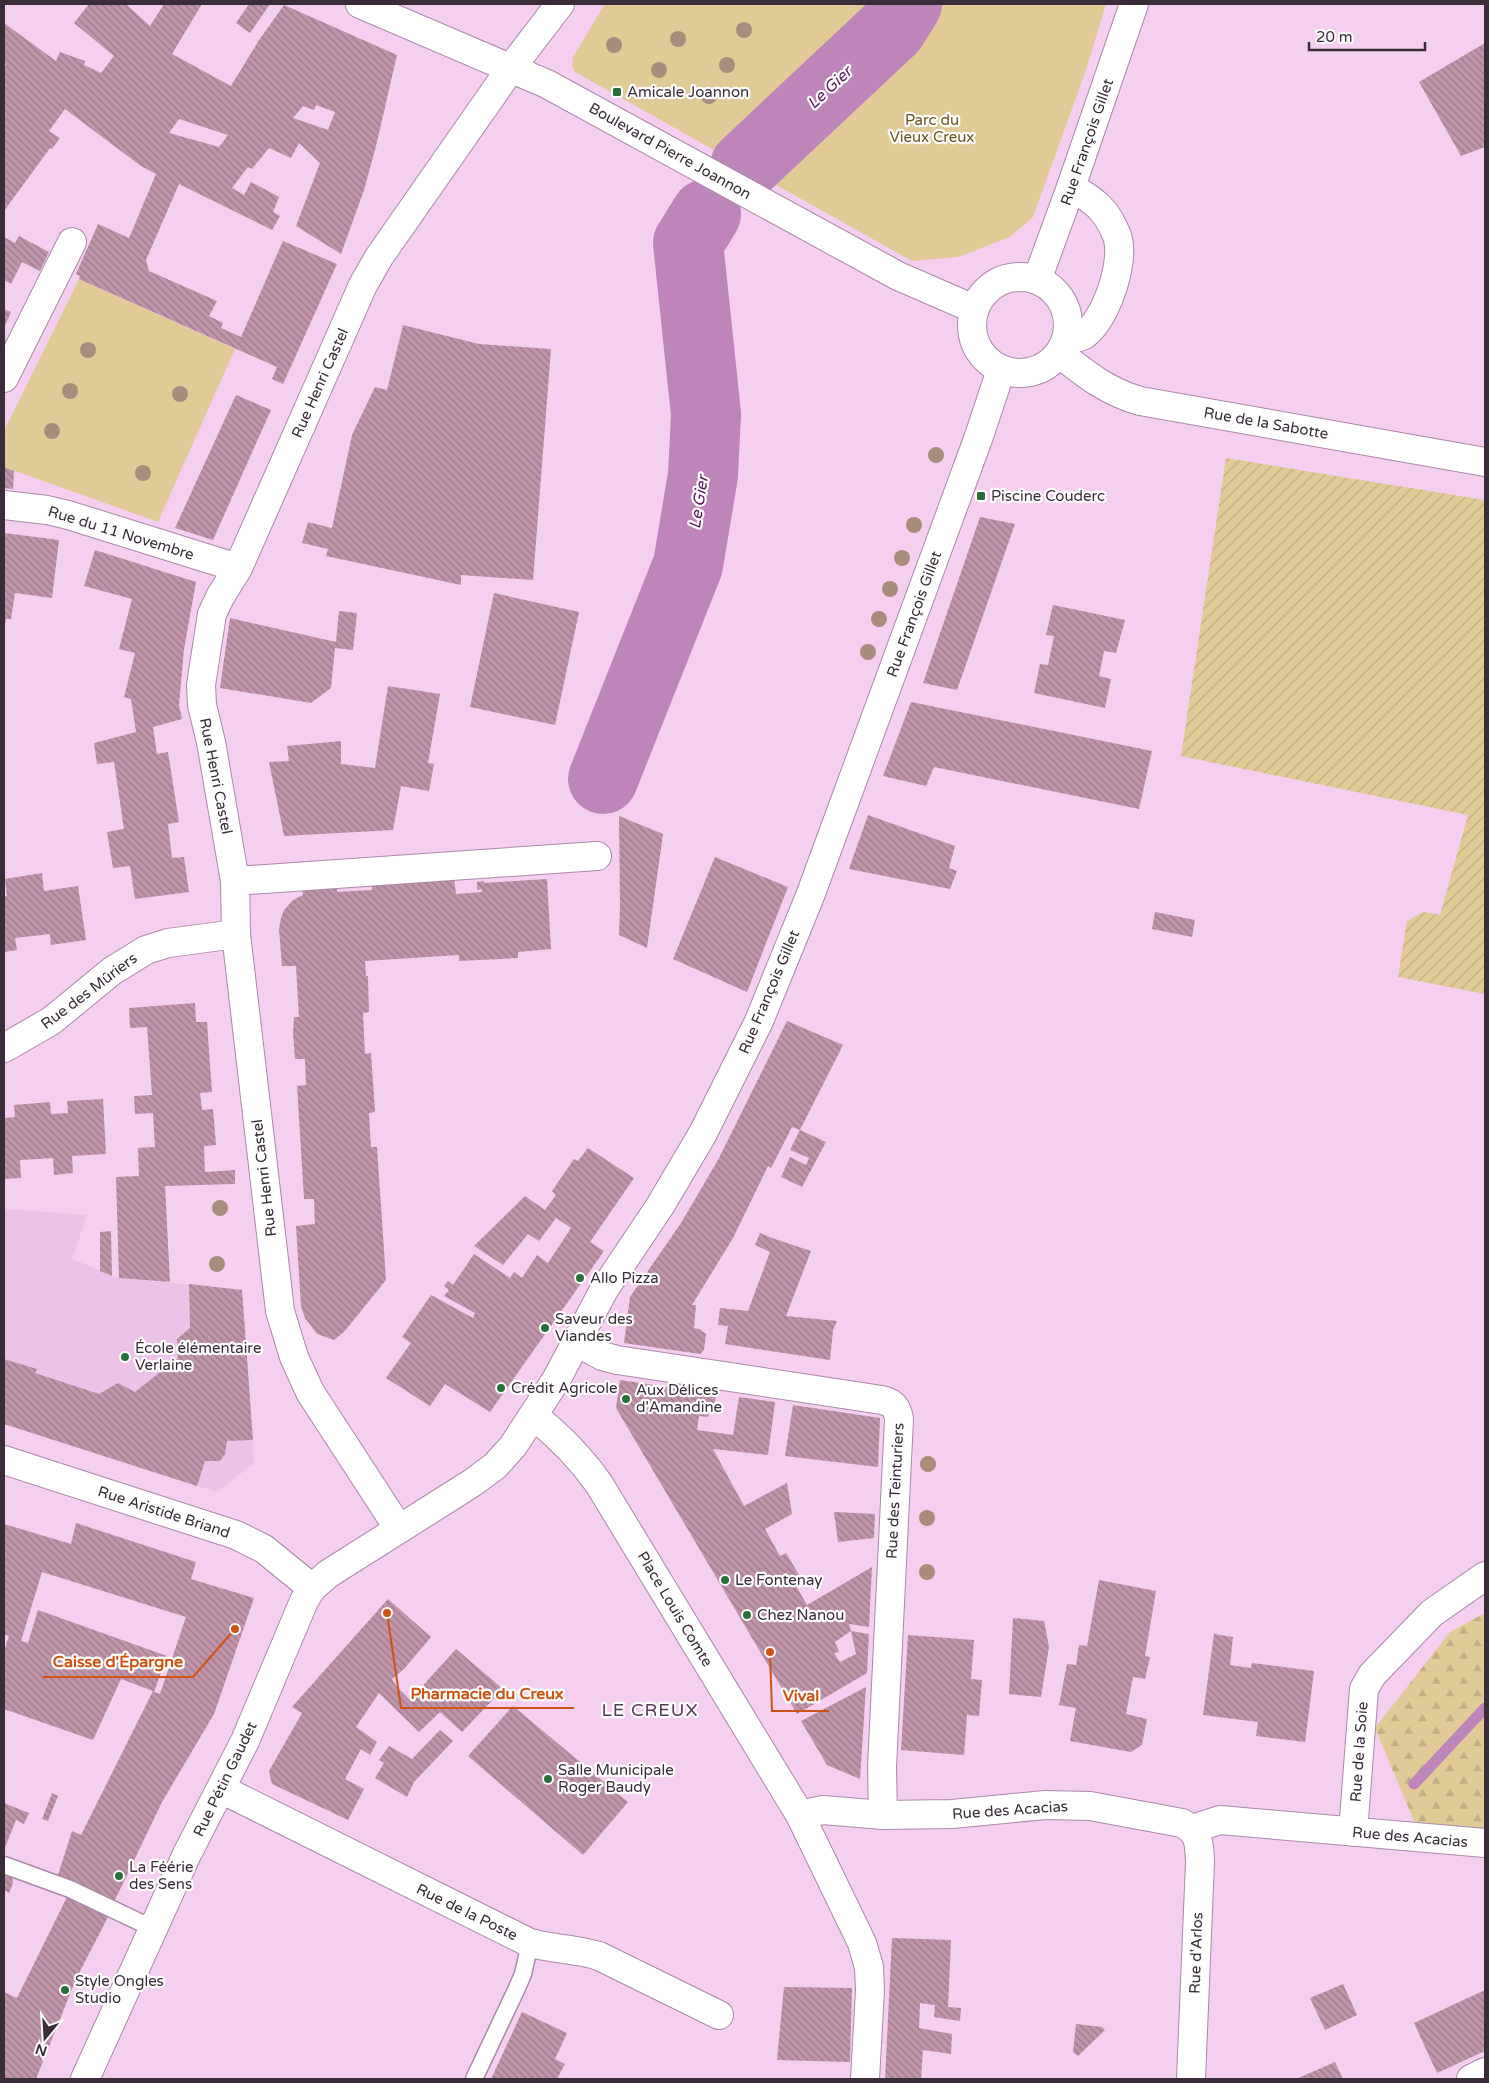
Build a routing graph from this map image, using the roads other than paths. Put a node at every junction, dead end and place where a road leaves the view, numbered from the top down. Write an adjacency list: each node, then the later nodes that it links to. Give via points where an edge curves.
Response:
1 (360, 4): 4 (street, Boulevard Pierre Joannon)
2 (560, 4): 4 (street, Rue Henri Castel)
3 (1134, 4): 5 (street, Rue François Gillet)
4 (511, 68): 8 (street, Boulevard Pierre Joannon, via 557,89 898,276); 14 (street, Rue Henri Castel, via 379,257 363,285)
5 (1071, 188): 7 (street, Rue François Gillet); 9 (street, via 1096,202 1110,220 1118,239 1118,269 1111,295 1096,321 1084,335)
6 (72, 242): 11 (street)
7 (1037, 280): 8 (street, via 1022,277 993,285); 9 (street, via 1060,298 1066,311 1068,326)
8 (974, 309): 10 (street, via 973,338 979,352)
9 (1063, 347): 10 (street, via 1048,364 1033,372); 12 (street, Rue de la Sabotte, via 1084,374 1108,389 1140,401)
10 (1001, 370): 19 (street, Rue François Gillet, via 820,868 762,1014 702,1135 660,1206 605,1288)
11 (4, 378)
12 (1485, 462)
13 (4, 505): 14 (street, Rue du 11 Novembre, via 68,515)
14 (238, 568): 16 (street, Rue Henri Castel, via 212,614 201,685)
15 (597, 856): 16 (street)
16 (235, 881): 17 (street, Rue Henri Castel)
17 (236, 934): 18 (street, Rue des Mûriers, via 168,943 146,950 112,971 51,1021); 22 (street, Rue Henri Castel, via 280,1310 294,1356 310,1392)
18 (4, 1048)
19 (577, 1342): 20 (street, Rue François Gillet); 26 (street, Rue des Teinturiers, via 602,1356 617,1360 882,1400 892,1403 897,1409 882,1767)
20 (534, 1416): 22 (street, Rue François Gillet, via 495,1466); 27 (street, Place Louis Comte, via 580,1458 598,1484)
21 (4, 1460): 24 (street, Rue Aristide Briand, via 236,1535 264,1549)
22 (399, 1529): 24 (street, Rue François Gillet, via 328,1574)
23 (1485, 1576): 29 (street, Rue de la Soie, via 1432,1613 1372,1675 1364,1689)
24 (312, 1588): 25 (street, Rue Pétin Gaudet)
25 (221, 1790): 32 (street, Rue Pétin Gaudet); 33 (street, Rue de la Poste)
26 (883, 1814): 27 (street, Rue des Acacias, via 823,1810); 28 (street, Rue des Acacias, via 952,1814 1045,1805 1090,1806 1182,1823)
27 (800, 1815): 38 (street, Place Louis Comte, via 862,1943 869,1967)
28 (1192, 1829): 29 (street, Rue des Acacias, via 1220,1820); 39 (street, Rue d'Arlos, via 1198,1838 1200,1862)
29 (1353, 1832): 30 (street, Rue des Acacias)
30 (1485, 1843)
31 (4, 1865): 32 (lane, via 70,1889)
32 (152, 1928): 36 (street, Rue Pétin Gaudet)
33 (530, 1943): 34 (street, Rue de la Poste, via 599,1956); 37 (lane, via 523,1974)
34 (719, 2015)
35 (1485, 2072): 40 (street)
36 (85, 2079)
37 (474, 2079)
38 (865, 2079)
39 (1191, 2079)
40 (1471, 2079)

